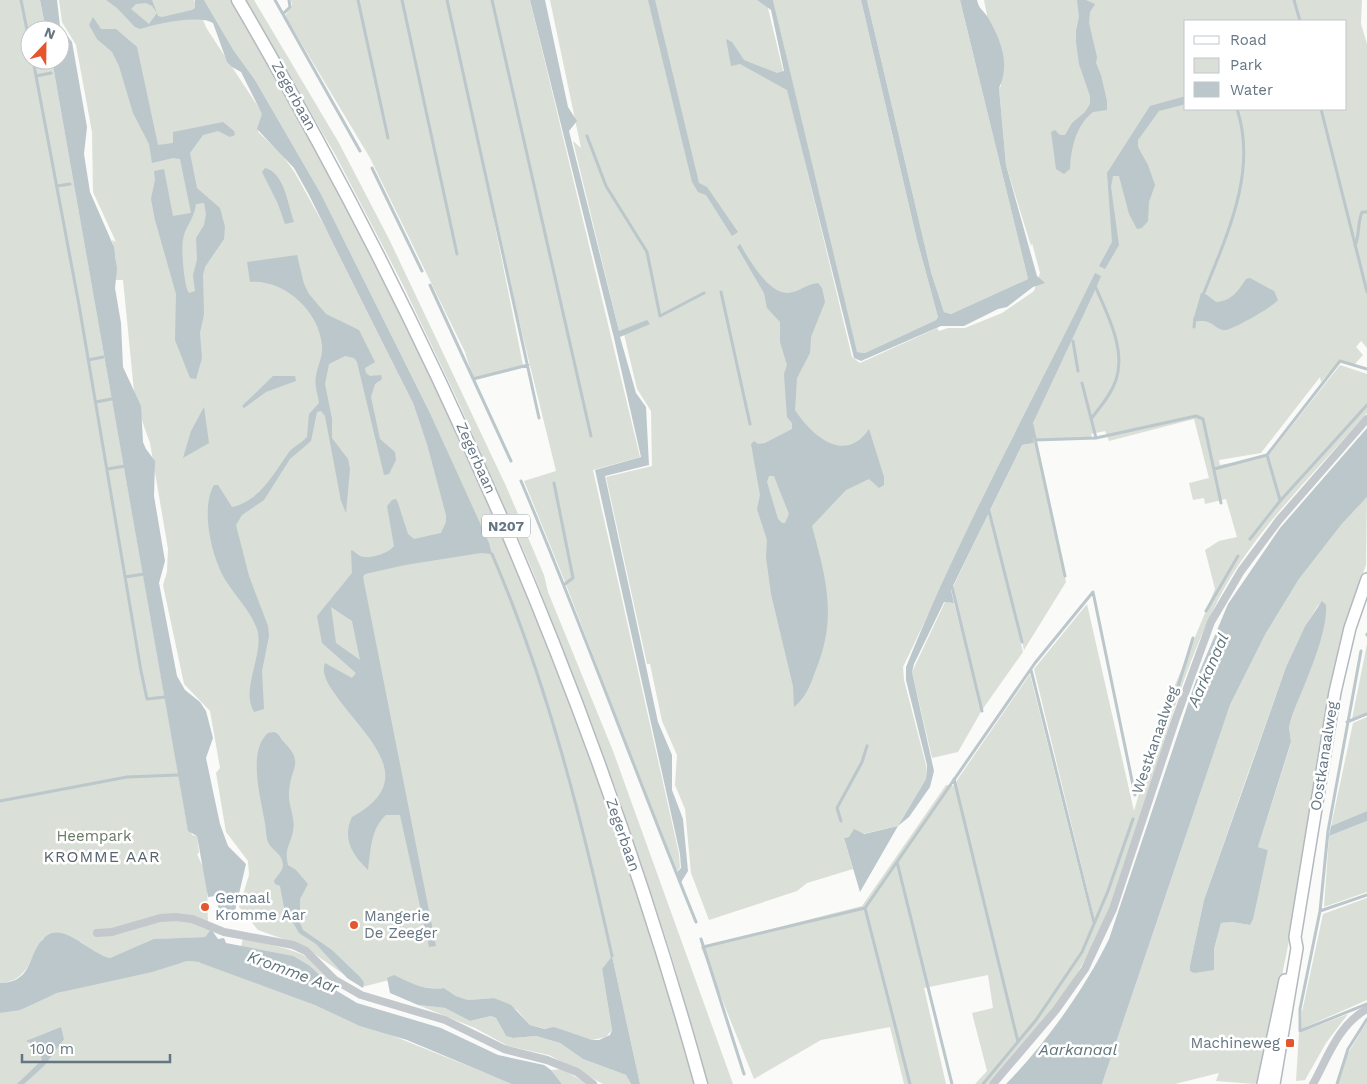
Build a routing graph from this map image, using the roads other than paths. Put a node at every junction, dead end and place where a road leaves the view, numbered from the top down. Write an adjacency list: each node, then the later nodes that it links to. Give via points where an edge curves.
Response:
1 (238, 0): 8 (main road, Zegerbaan / N207, via 370,237 495,498 589,734 638,877)
2 (1367, 420): 9 (street, Westkanaalweg, via 1279,520 1211,622 1113,909 1084,969 1056,1010)
3 (1367, 579): 5 (main road, Oostkanaalweg, via 1350,628 1334,692)
4 (97, 933): 7 (street, via 168,918 192,919 211,927 293,945 306,951 335,980 361,995 444,1020 504,1049 577,1072)
5 (1296, 937): 10 (main road, Oostkanaalweg, via 1291,947); 11 (main road, Oostkanaalweg, via 1297,948)
6 (1367, 1010): 12 (street, via 1354,1017 1343,1029)
7 (593, 1084)
8 (701, 1084)
9 (993, 1084)
10 (1263, 1084)
11 (1274, 1084)
12 (1313, 1084)

